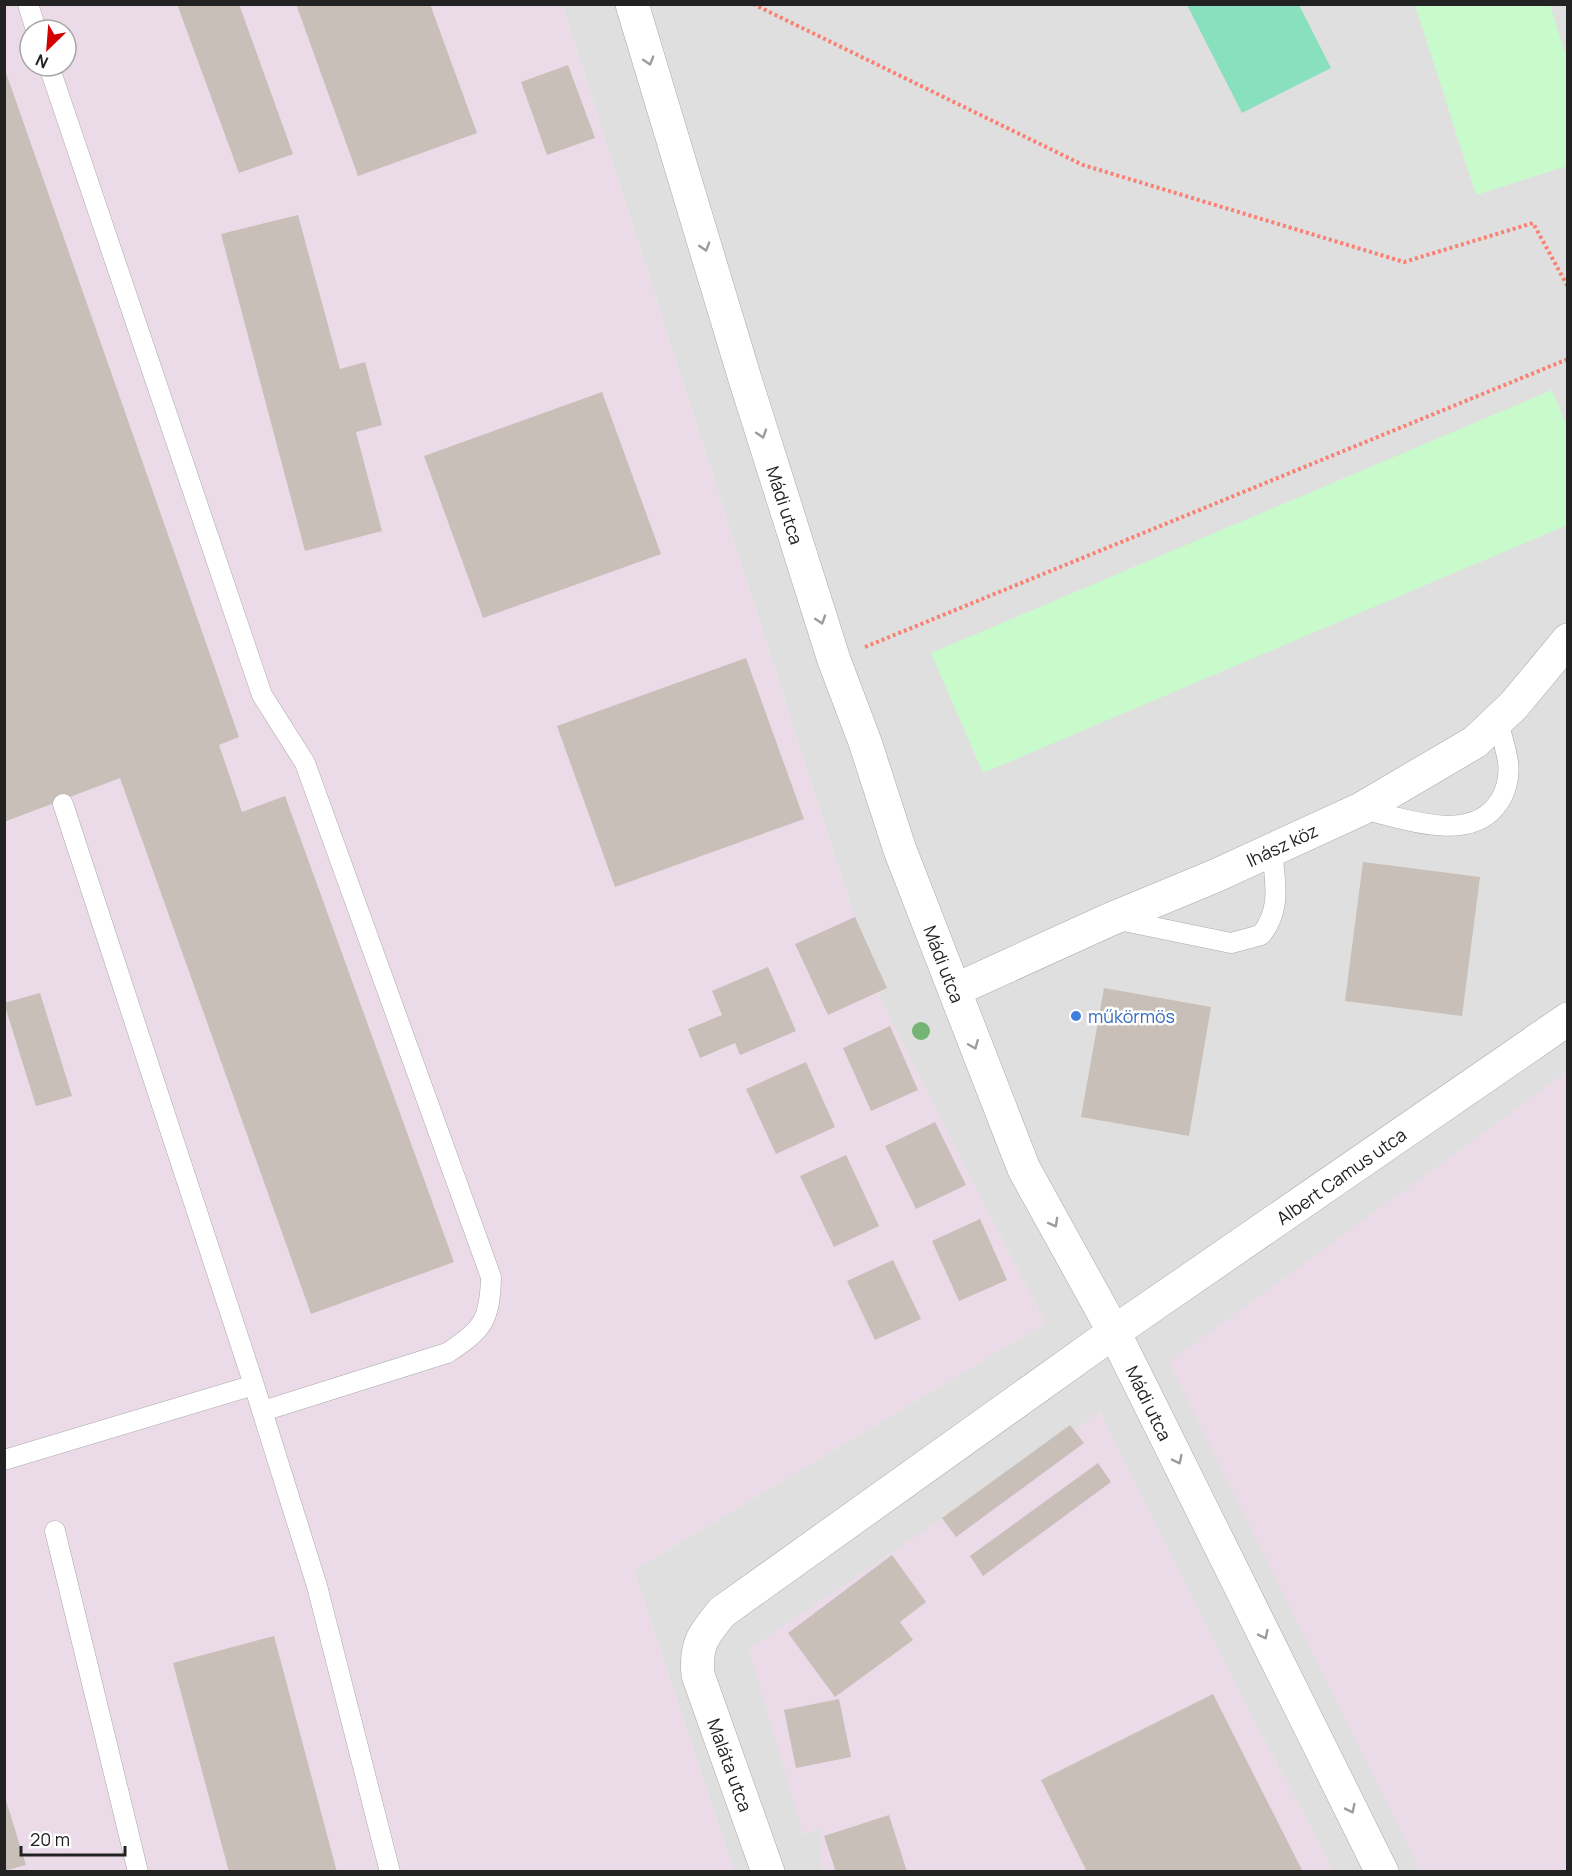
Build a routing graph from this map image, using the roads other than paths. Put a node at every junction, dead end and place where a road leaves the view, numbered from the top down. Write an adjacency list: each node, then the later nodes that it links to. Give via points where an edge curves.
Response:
1 (632, 4): 9 (street, Mádi utca, one-way to 9, via 834,660 900,850)
2 (53, 78): 13 (lane, via 262,695 304,763 491,1277 484,1324 447,1353)
3 (1568, 640): 4 (street, Ihász köz)
4 (1498, 721): 6 (street, Ihász köz, via 1475,742); 6 (lane, via 1508,762 1507,782 1500,801 1481,820 1433,824)
5 (63, 804): 12 (lane)
6 (1361, 809): 7 (street, Ihász köz)
7 (1272, 850): 8 (street, Ihász köz); 8 (lane, via 1277,900 1275,913 1261,935 1231,943)
8 (1111, 919): 9 (street, Ihász köz)
9 (956, 990): 11 (street, Mádi utca, one-way to 11, via 1024,1169)
10 (1568, 1019): 11 (street, Albert Camus utca)
11 (1114, 1332): 16 (street, Albert Camus utca, via 722,1612 703,1636); 20 (street, Mádi utca, one-way to 20)
12 (254, 1384): 13 (lane); 14 (lane)
13 (263, 1412): 18 (lane, via 317,1586)
14 (4, 1460)
15 (55, 1531): 17 (lane)
16 (696, 1657): 19 (street, Maláta utca, via 698,1675)
17 (138, 1872)
18 (390, 1872)
19 (768, 1872)
20 (1382, 1872)

